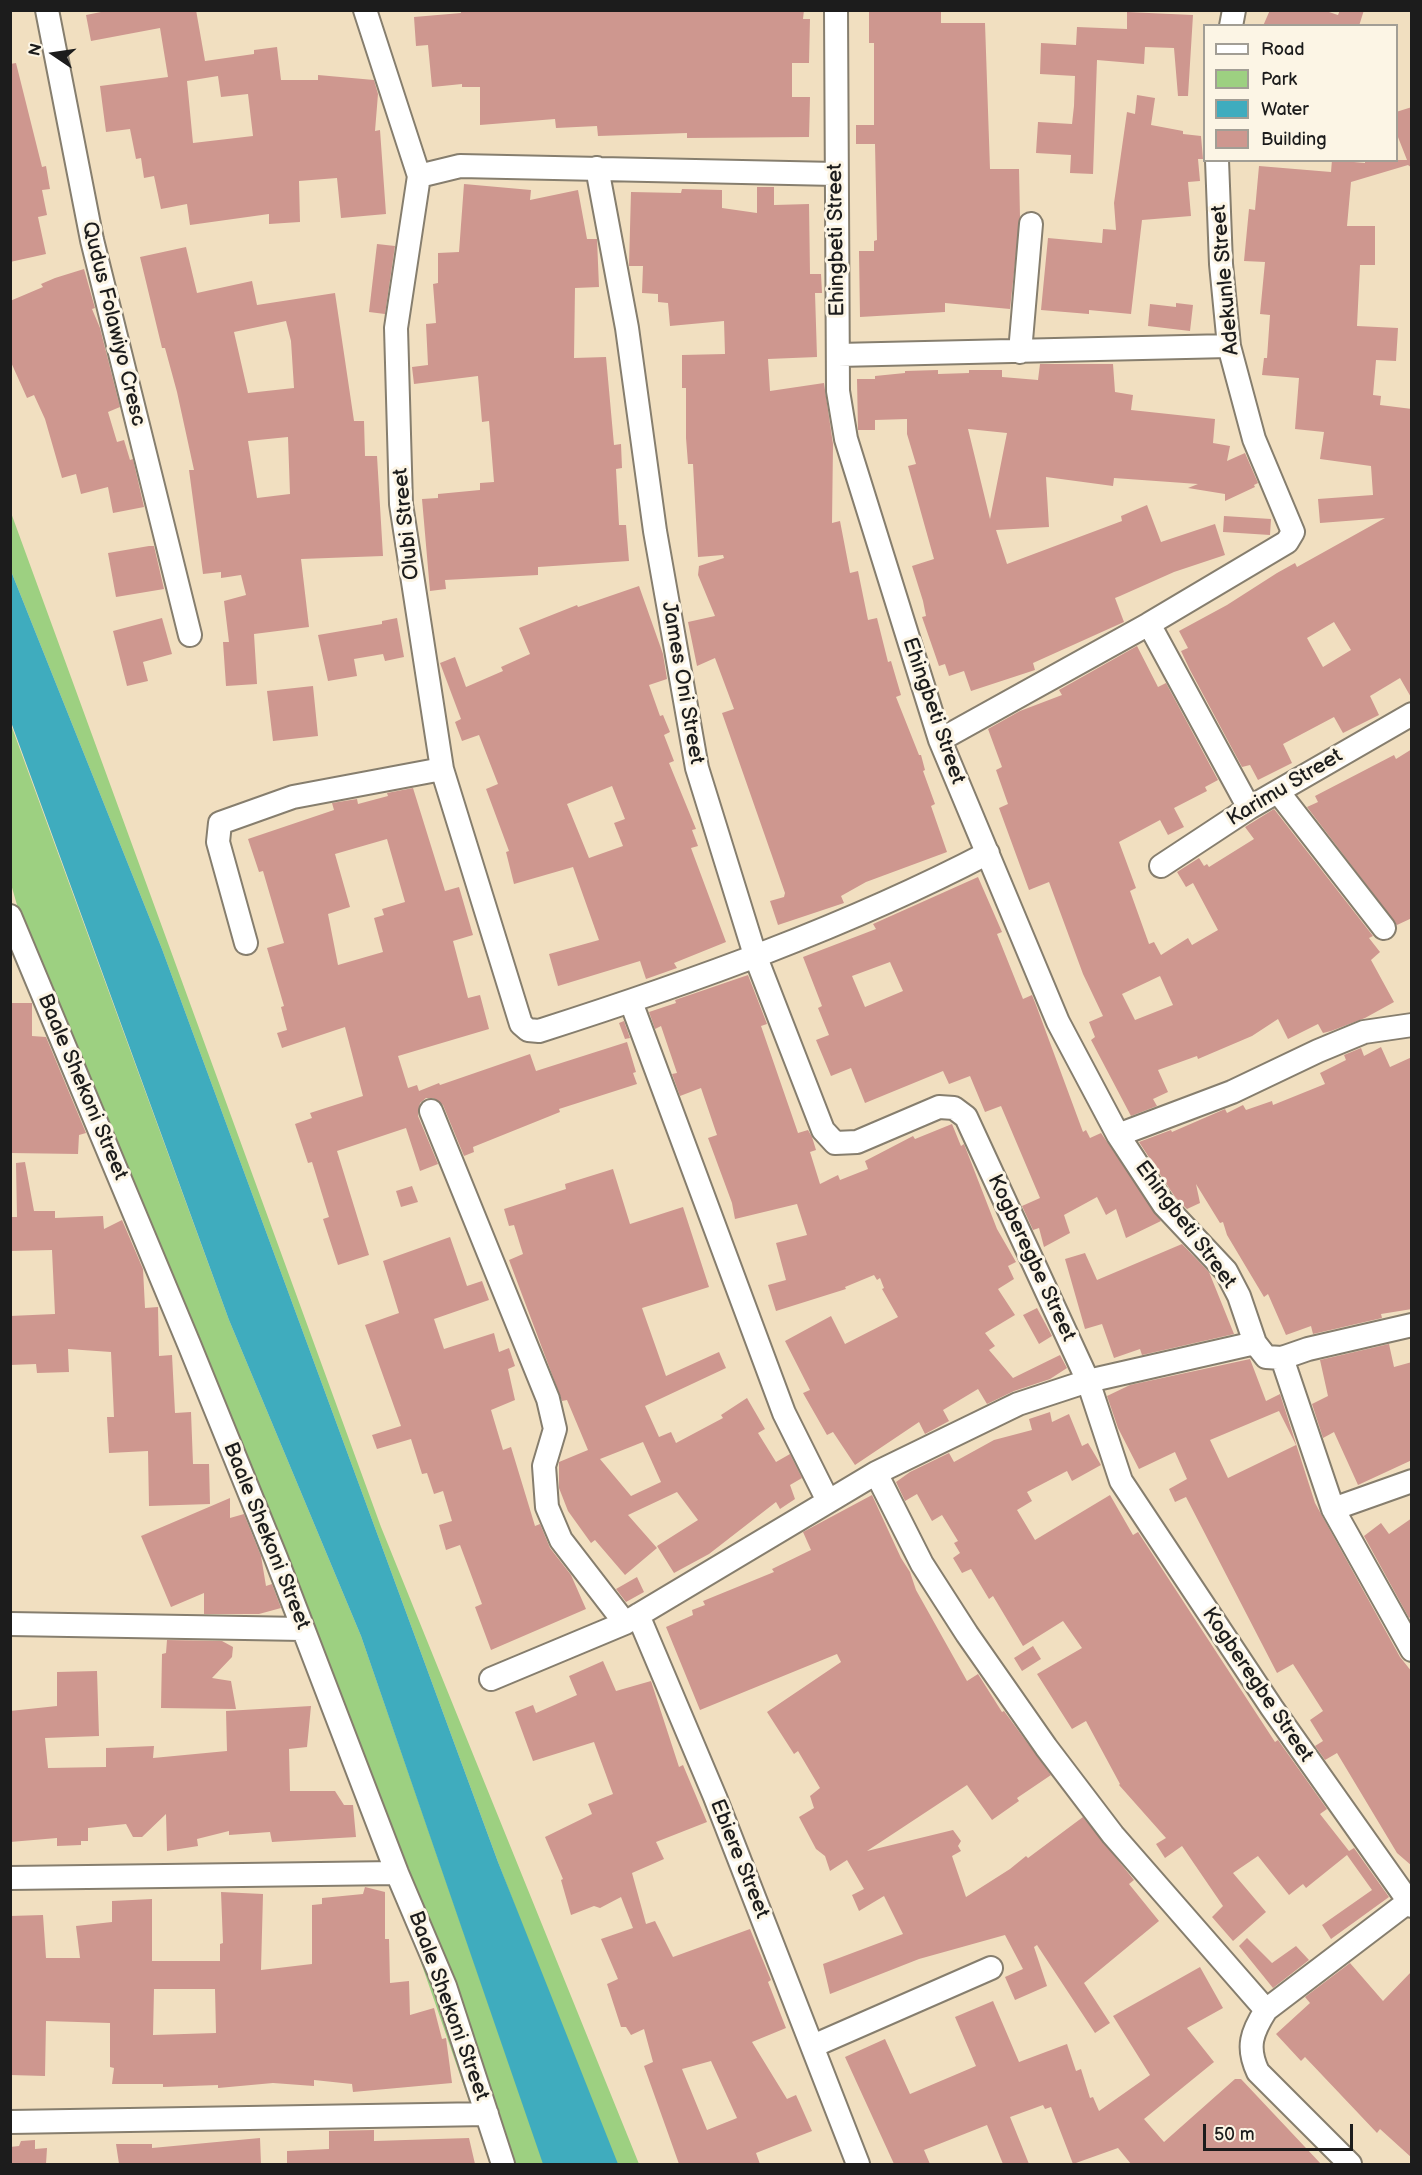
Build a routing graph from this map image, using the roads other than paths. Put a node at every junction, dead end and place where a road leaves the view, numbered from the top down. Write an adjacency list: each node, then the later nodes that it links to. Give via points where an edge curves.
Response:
1 (47, 10): 13 (street, Qudus Folawiyo Cresc, via 92,240)
2 (364, 10): 7 (street, Olubi Street)
3 (836, 10): 6 (street, Ehingbeti Street)
4 (1217, 162): 9 (street, Adekunle Street)
5 (597, 168): 6 (street); 7 (street, via 460,166); 24 (street, James Oni Street, via 627,328 655,531 697,768)
6 (836, 174): 11 (street, Ehingbeti Street)
7 (419, 176): 16 (street, Olubi Street, via 396,327 401,504)
8 (1031, 224): 10 (street)
9 (1229, 346): 10 (street); 12 (street, Adekunle Street, via 1254,439 1293,532 1287,542)
10 (1020, 352): 11 (street)
11 (838, 355): 15 (street, Ehingbeti Street, via 838,391 846,439)
12 (1149, 624): 15 (street); 18 (street)
13 (190, 635)
14 (1412, 714): 17 (street, Karimu Street)
15 (940, 740): 19 (street, Ehingbeti Street)
16 (442, 769): 23 (street, via 293,797 220,823 218,842); 25 (street, Olubi Street, via 521,1024 528,1030 539,1031)
17 (1279, 793): 18 (street, Karimu Street); 22 (street)
18 (1249, 808): 20 (street, Karimu Street)
19 (988, 853): 24 (street, via 923,887); 28 (street, Ehingbeti Street, via 1058,1022)
20 (1161, 866)
21 (11, 921): 39 (street, Baale Shekoni Street, via 189,1344)
22 (1384, 928)
23 (246, 944)
24 (755, 956): 25 (street); 32 (street, Kogberegbe Street, via 823,1130 835,1143 857,1142 939,1107 954,1108 966,1117)
25 (631, 1002): 35 (street, via 784,1413)
26 (1412, 1025): 28 (street, via 1364,1032 1232,1092)
27 (431, 1112): 37 (street, Ebiere Street, via 548,1399 555,1429 544,1466 547,1507 561,1539)
28 (1118, 1135): 30 (street, Ehingbeti Street, via 1164,1205 1226,1271)
29 (1412, 1325): 31 (street)
30 (1255, 1343): 31 (street, via 1266,1357); 32 (street)
31 (1282, 1358): 36 (street)
32 (1088, 1381): 33 (street, via 1018,1404); 44 (street, Kogberegbe Street, via 1121,1481)
33 (876, 1473): 35 (street); 46 (street, via 922,1564 1046,1747 1113,1835)
34 (1412, 1481): 36 (street)
35 (828, 1501): 37 (street)
36 (1333, 1509): 40 (street)
37 (631, 1619): 41 (street); 47 (street, Ebiere Street, via 715,1797)
38 (10, 1624): 39 (street)
39 (303, 1629): 42 (street, Baale Shekoni Street)
40 (1412, 1650)
41 (491, 1680)
42 (397, 1873): 43 (street); 48 (street, Baale Shekoni Street, via 445,1986)
43 (10, 1878)
44 (1410, 1904): 46 (street)
45 (991, 1968): 47 (street)
46 (1266, 2010): 52 (street, via 1249,2044 1258,2072)
47 (813, 2046): 51 (street, Ebiere Street)
48 (488, 2114): 49 (street); 50 (street, Baale Shekoni Street)
49 (10, 2122)
50 (503, 2164)
51 (858, 2164)
52 (1350, 2164)

